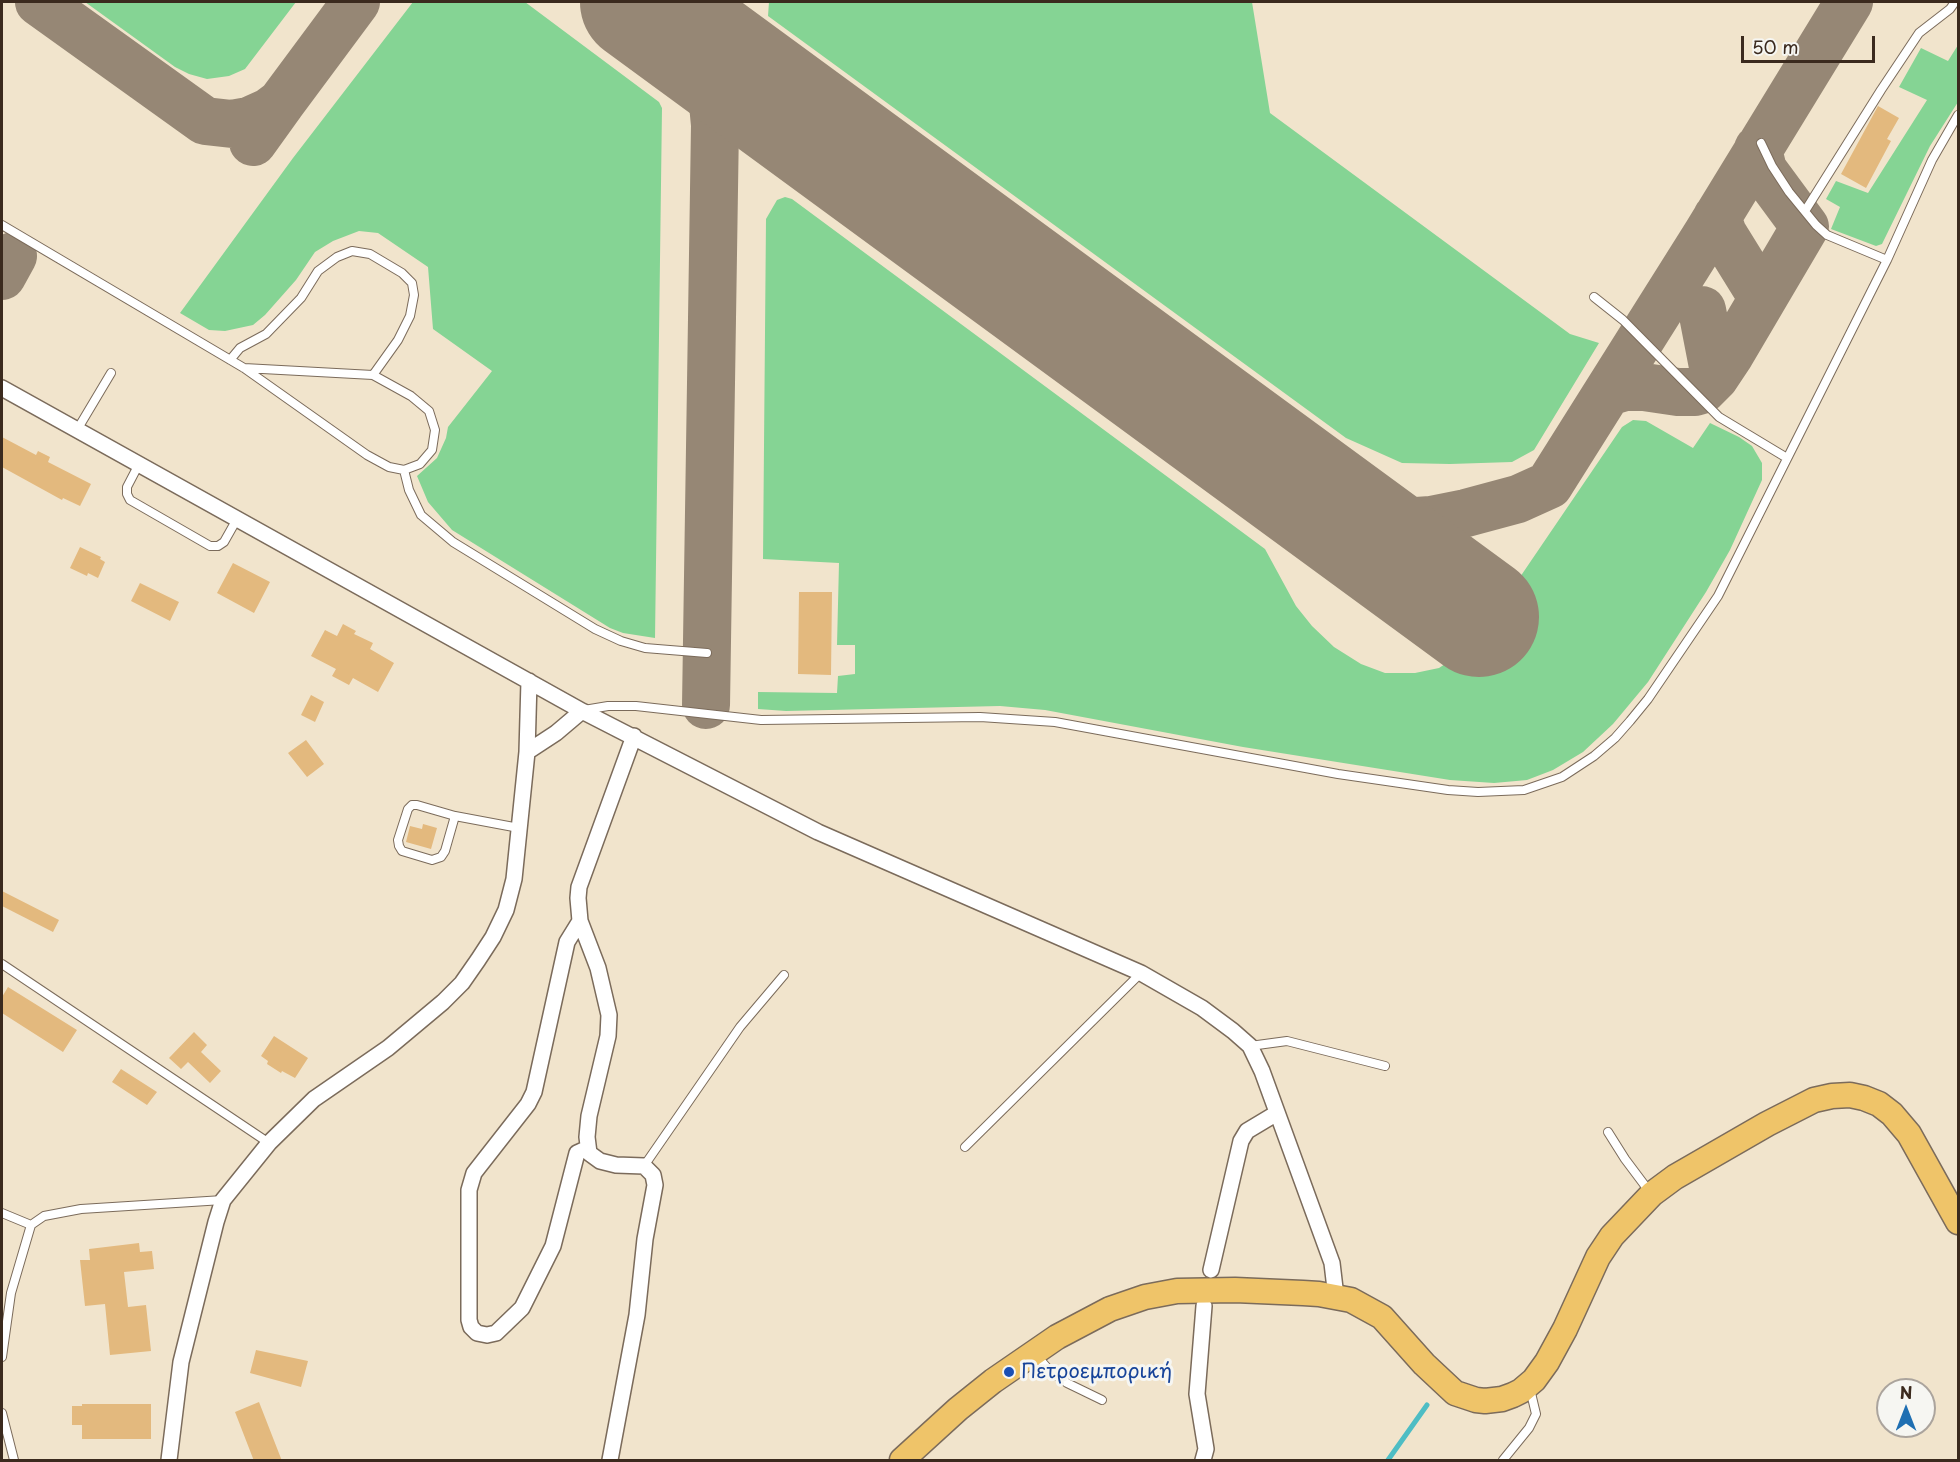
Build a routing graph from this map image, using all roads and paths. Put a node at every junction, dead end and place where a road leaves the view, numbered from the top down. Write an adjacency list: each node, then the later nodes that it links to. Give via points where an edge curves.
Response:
1 (1955, 2): 4 (lane, via 1919,33)
2 (1959, 116): 6 (lane, via 1932,160)
3 (1761, 143): 4 (lane, via 1772,166)
4 (1805, 211): 6 (lane, via 1827,235)
5 (2, 225): 8 (lane)
6 (1887, 260): 14 (lane)
7 (1594, 297): 14 (lane, via 1623,320 1719,417)
8 (230, 360): 9 (lane); 11 (lane, via 240,348 266,334 301,298 318,271 352,251 370,254 412,283 410,316)
9 (244, 368): 11 (lane); 16 (lane, via 367,455)
10 (111, 373): 13 (lane)
11 (373, 375): 16 (lane, via 429,411 435,430 432,450 420,464)
12 (2, 387): 13 (street)
13 (77, 430): 15 (street)
14 (1787, 458): 20 (lane, via 1718,596 1648,699 1615,738 1579,767 1524,790 1478,792 1408,785 1055,722 980,717 761,720 636,706)
15 (139, 464): 17 (street); 17 (lane, via 127,487 130,500 210,546 224,542)
16 (404, 470): 18 (lane, via 421,515 453,542 585,622 621,641 645,648)
17 (237, 519): 19 (street)
18 (707, 653)
19 (530, 681): 20 (street); 22 (street)
20 (582, 711): 21 (street); 22 (street)
21 (634, 736): 25 (street, via 579,887); 27 (street, via 818,832)
22 (527, 752): 24 (street)
23 (455, 816): 23 (lane, via 441,857 432,860 402,851 399,846 412,805); 24 (lane)
24 (519, 828): 33 (street, via 506,910 493,938 462,983 423,1021 314,1099)
25 (580, 921): 35 (street, via 609,1015 608,1036 589,1116); 35 (street, via 567,942 534,1092 474,1173 469,1190 469,1320 477,1333 496,1334 522,1308 553,1246 577,1153)
26 (2, 964): 33 (lane)
27 (1142, 973): 29 (street, via 1202,1008); 34 (lane)
28 (784, 975): 36 (lane, via 740,1027)
29 (1250, 1046): 30 (lane, via 1287,1041); 31 (street)
30 (1385, 1066)
31 (1277, 1113): 42 (street, via 1247,1131 1241,1141); 43 (street, via 1332,1263)
32 (1608, 1132): 37 (lane)
33 (269, 1143): 38 (street)
34 (966, 1147)
35 (588, 1148): 36 (street, via 600,1161)
36 (644, 1166): 52 (street, via 653,1175 654,1185 637,1316)
37 (1652, 1194): 40 (main road, via 1814,1100 1850,1095 1879,1104 1892,1114 1909,1134); 47 (main road, via 1612,1236 1598,1257 1553,1351)
38 (223, 1200): 41 (lane, via 81,1209 44,1216); 51 (street, via 181,1362)
39 (2, 1213): 41 (lane)
40 (1959, 1222)
41 (31, 1225): 46 (lane, via 11,1293)
42 (1211, 1270)
43 (1336, 1297): 45 (main road, via 1235,1290 1163,1293 1102,1312); 47 (main road, via 1359,1303 1382,1317 1455,1393 1476,1400 1493,1400 1513,1395)
44 (1204, 1306): 54 (street, via 1197,1394 1206,1449)
45 (1033, 1352): 48 (lane, via 1067,1383); 53 (main road, via 958,1409)
46 (2, 1357)
47 (1528, 1385): 55 (lane, via 1536,1414)
48 (1102, 1400)
49 (2, 1413): 50 (lane)
50 (14, 1461)
51 (169, 1461)
52 (610, 1461)
53 (902, 1461)
54 (1203, 1461)
55 (1503, 1461)

